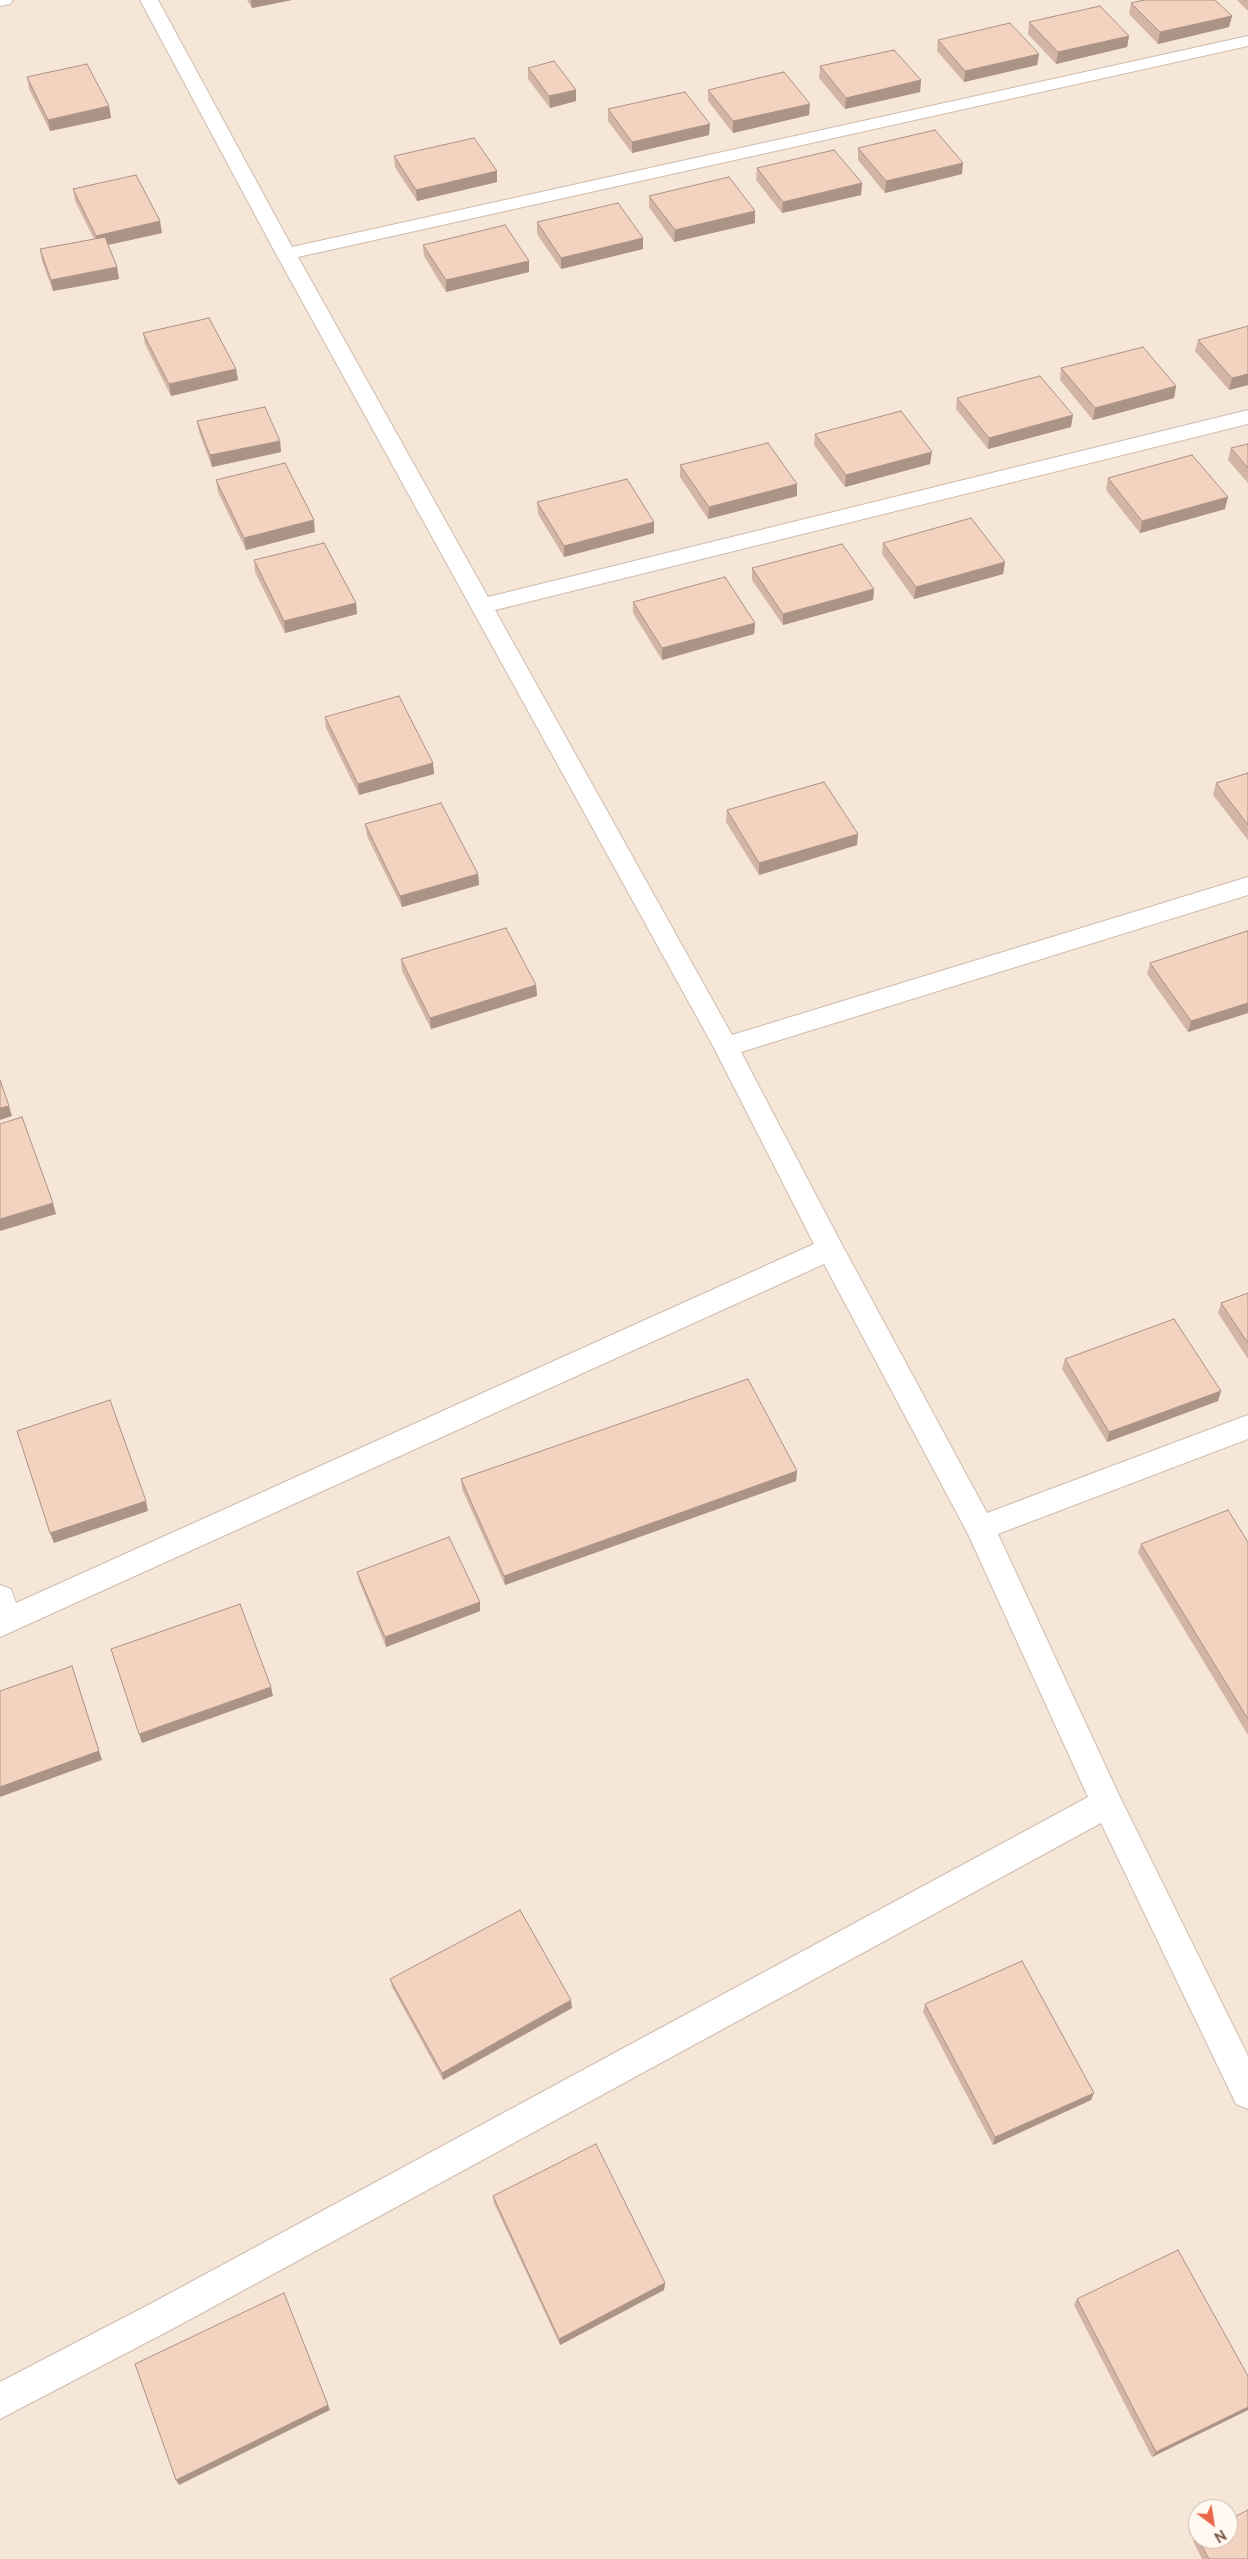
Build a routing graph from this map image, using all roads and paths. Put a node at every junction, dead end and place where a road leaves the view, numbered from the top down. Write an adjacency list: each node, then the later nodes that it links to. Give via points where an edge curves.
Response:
1 (4, 0): 3 (street)
2 (149, 0): 5 (street)
3 (0, 1)
4 (1248, 41): 5 (street)
5 (286, 254): 7 (street)
6 (1248, 417): 7 (street)
7 (483, 606): 9 (street)
8 (1248, 886): 9 (street)
9 (726, 1047): 10 (street)
10 (830, 1250): 12 (street); 13 (street)
11 (1248, 1427): 12 (street)
12 (980, 1528): 14 (street)
13 (2, 1614)
14 (1107, 1803): 15 (street); 16 (street)
15 (1248, 2092)
16 (0, 2401)

